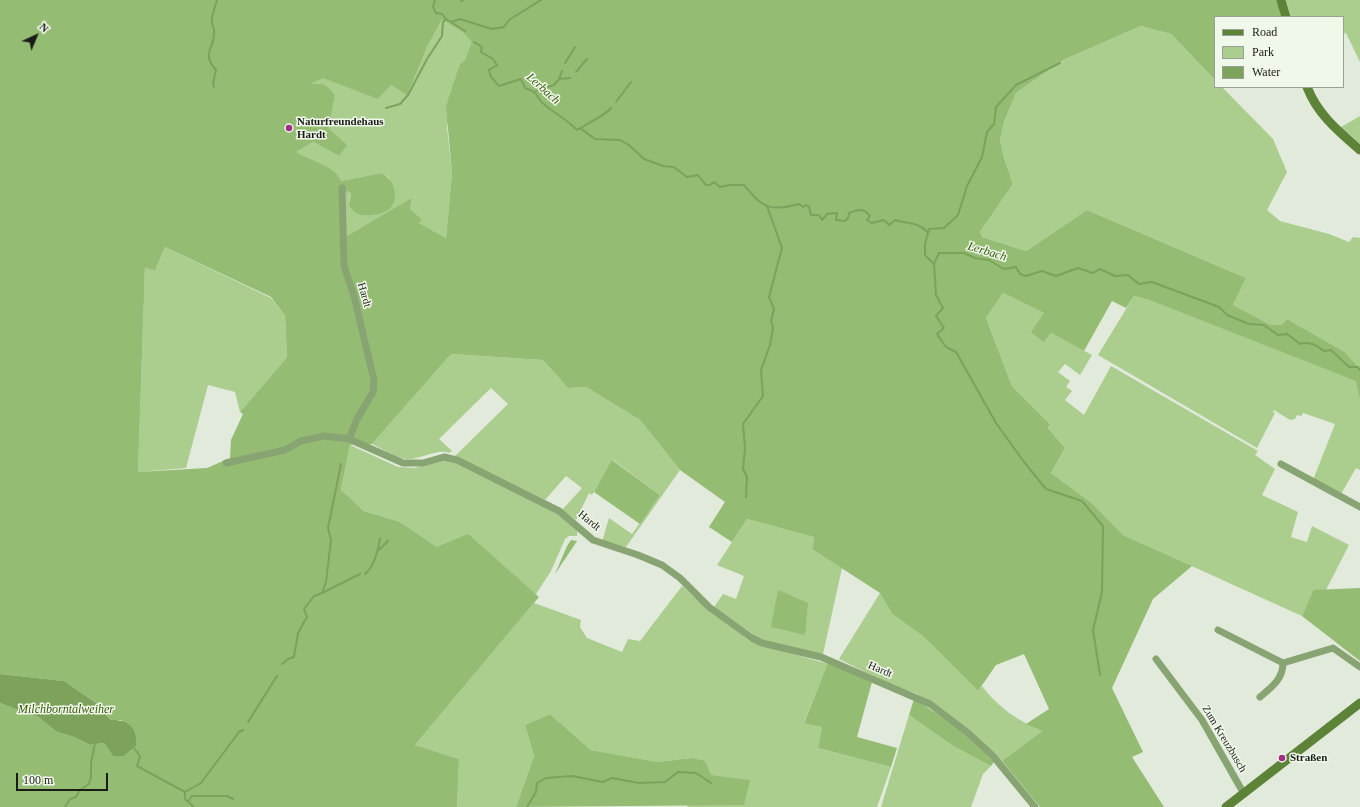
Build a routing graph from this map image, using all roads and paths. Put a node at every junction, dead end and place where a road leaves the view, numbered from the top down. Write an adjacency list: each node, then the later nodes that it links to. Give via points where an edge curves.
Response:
1 (1281, 0): 2 (main road)
2 (1286, 16)
3 (1307, 88): 4 (main road, via 1326,120)
4 (1360, 150)
5 (342, 188): 6 (street, Hardt, via 344,266 354,296 374,380 373,392)
6 (349, 439): 7 (street, via 324,436 284,450); 17 (street, Hardt, via 403,463 423,463 444,457 457,460 559,511 593,540 662,565 680,578 709,607 752,638 762,643 821,657 930,704 993,756)
7 (226, 463)
8 (1282, 464): 9 (street)
9 (1360, 507)
10 (1218, 630): 12 (street)
11 (1156, 659): 16 (street, Zum Kreuzbusch, via 1202,720)
12 (1284, 663): 13 (street, via 1333,648); 14 (street, via 1278,681)
13 (1360, 666)
14 (1260, 697)
15 (1360, 703): 16 (main road)
16 (1244, 794): 18 (main road)
17 (1035, 807)
18 (1226, 807)

